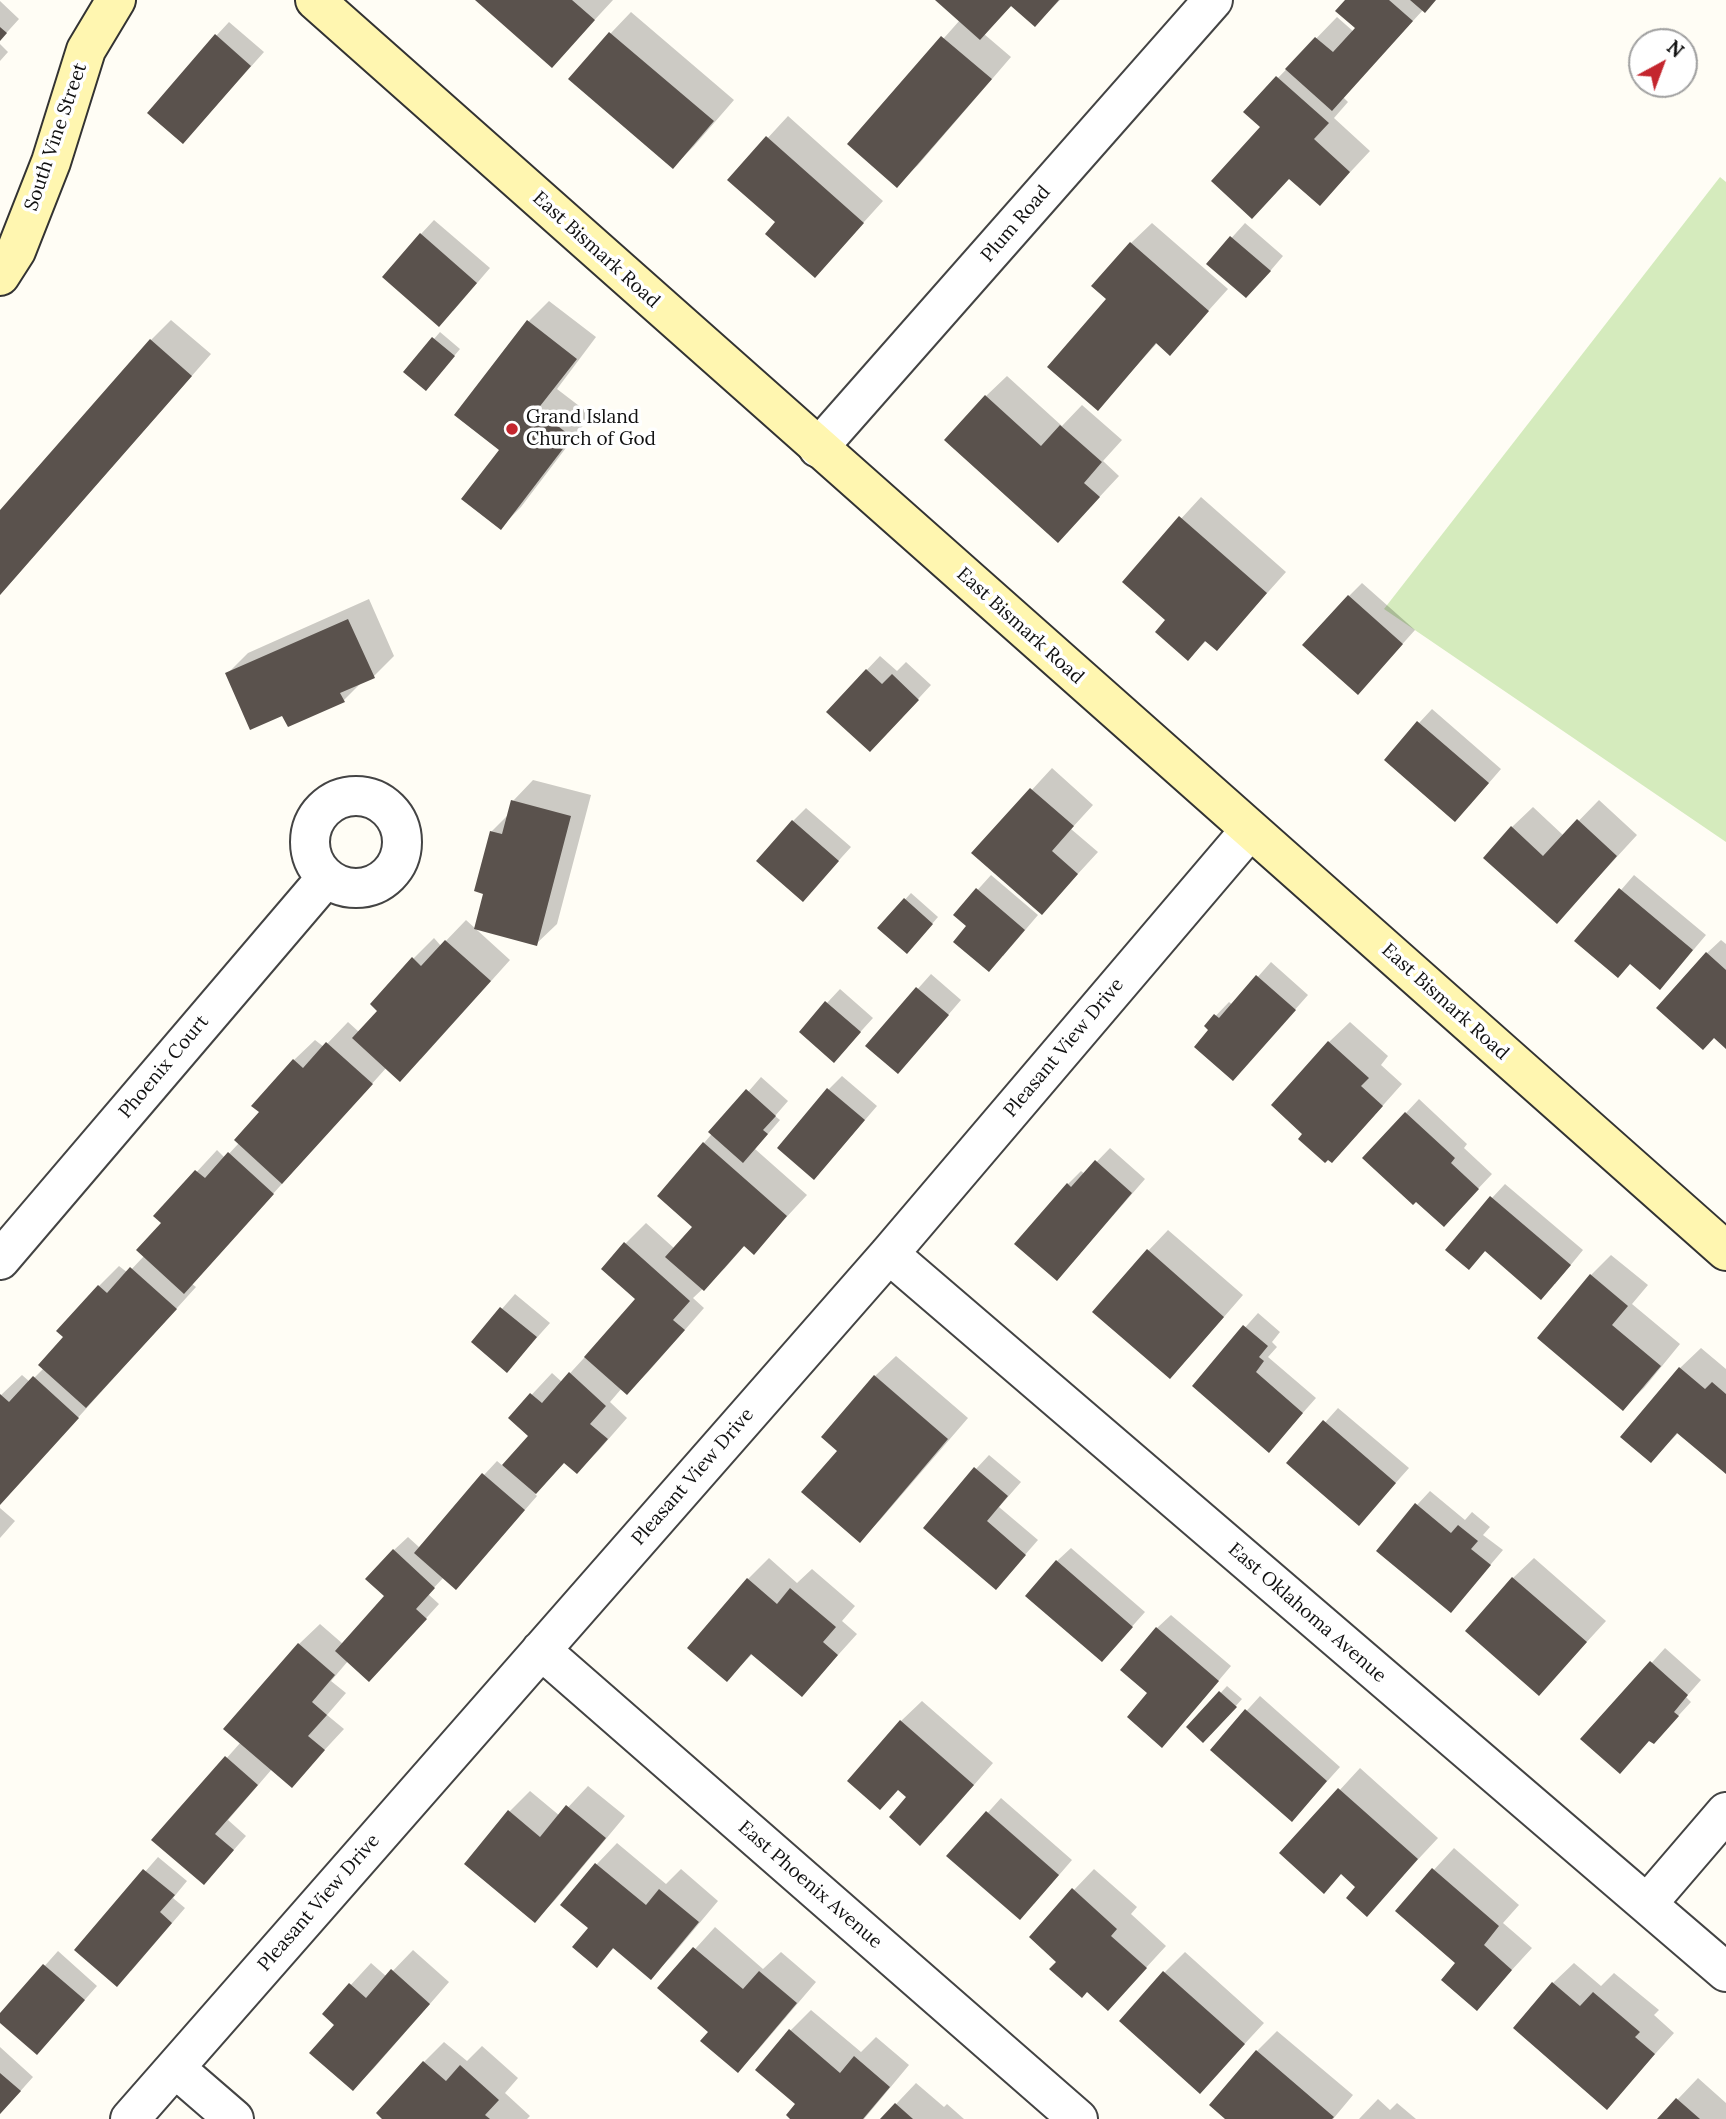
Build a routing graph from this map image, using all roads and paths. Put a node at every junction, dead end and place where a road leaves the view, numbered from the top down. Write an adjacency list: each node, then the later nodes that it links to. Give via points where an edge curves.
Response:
1 (116, 0): 4 (street, South Vine Street, via 86,50 51,162 16,251)
2 (315, 0): 5 (street, East Bismark Road)
3 (1213, 0): 5 (street, Plum Road)
4 (0, 276)
5 (818, 448): 6 (street, East Bismark Road)
6 (1250, 830): 8 (street, East Bismark Road); 9 (street, Pleasant View Drive)
7 (326, 877): 10 (street, Phoenix Court)
8 (1726, 1251)
9 (889, 1254): 11 (street, Pleasant View Drive); 13 (street, East Oklahoma Avenue)
10 (1, 1257)
11 (541, 1650): 15 (street, Pleasant View Drive); 18 (street, East Phoenix Avenue)
12 (1726, 1812): 13 (street)
13 (1647, 1904): 14 (street, East Oklahoma Avenue)
14 (1726, 1972)
15 (175, 2068): 16 (street, Pleasant View Drive); 17 (street)
16 (130, 2119)
17 (234, 2119)
18 (1078, 2119)

